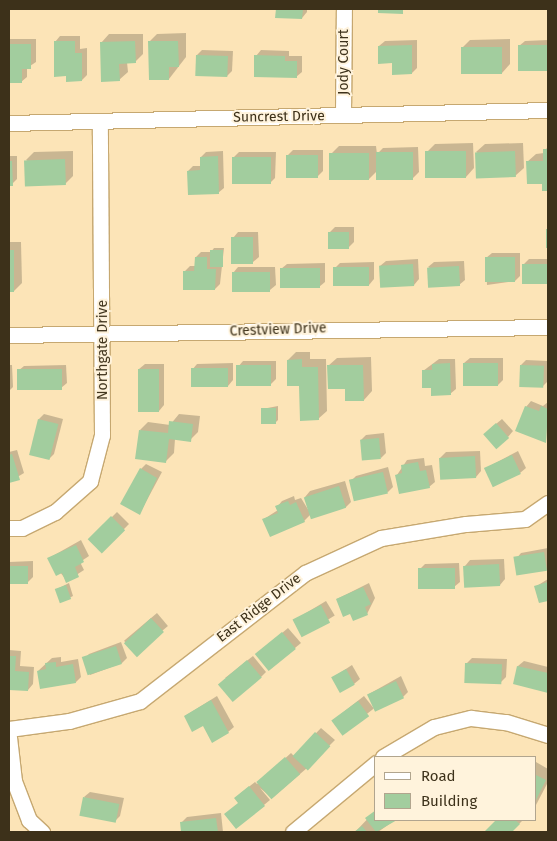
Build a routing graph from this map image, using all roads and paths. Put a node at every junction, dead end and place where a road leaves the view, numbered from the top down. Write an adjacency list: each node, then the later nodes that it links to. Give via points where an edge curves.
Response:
1 (344, 9): 3 (street, Jody Court)
2 (548, 110): 3 (street, Suncrest Drive)
3 (343, 115): 4 (street, Suncrest Drive)
4 (100, 121): 5 (street, Suncrest Drive); 7 (street, Northgate Drive)
5 (9, 123)
6 (548, 327): 7 (street, Crestview Drive, via 356,327)
7 (103, 334): 8 (street, Crestview Drive); 10 (street, Northgate Drive, via 102,435 90,480 55,512 22,528)
8 (9, 335)
9 (548, 503): 11 (street, East Ridge Drive, via 525,519 466,524 381,538 304,573 140,701 69,721)
10 (9, 528)
11 (9, 729)
12 (548, 735): 14 (street, via 506,722 471,718 434,727)
13 (9, 737): 16 (street, via 14,781 29,820)
14 (385, 756)
15 (374, 765): 17 (street)
16 (42, 832)
17 (293, 832)

